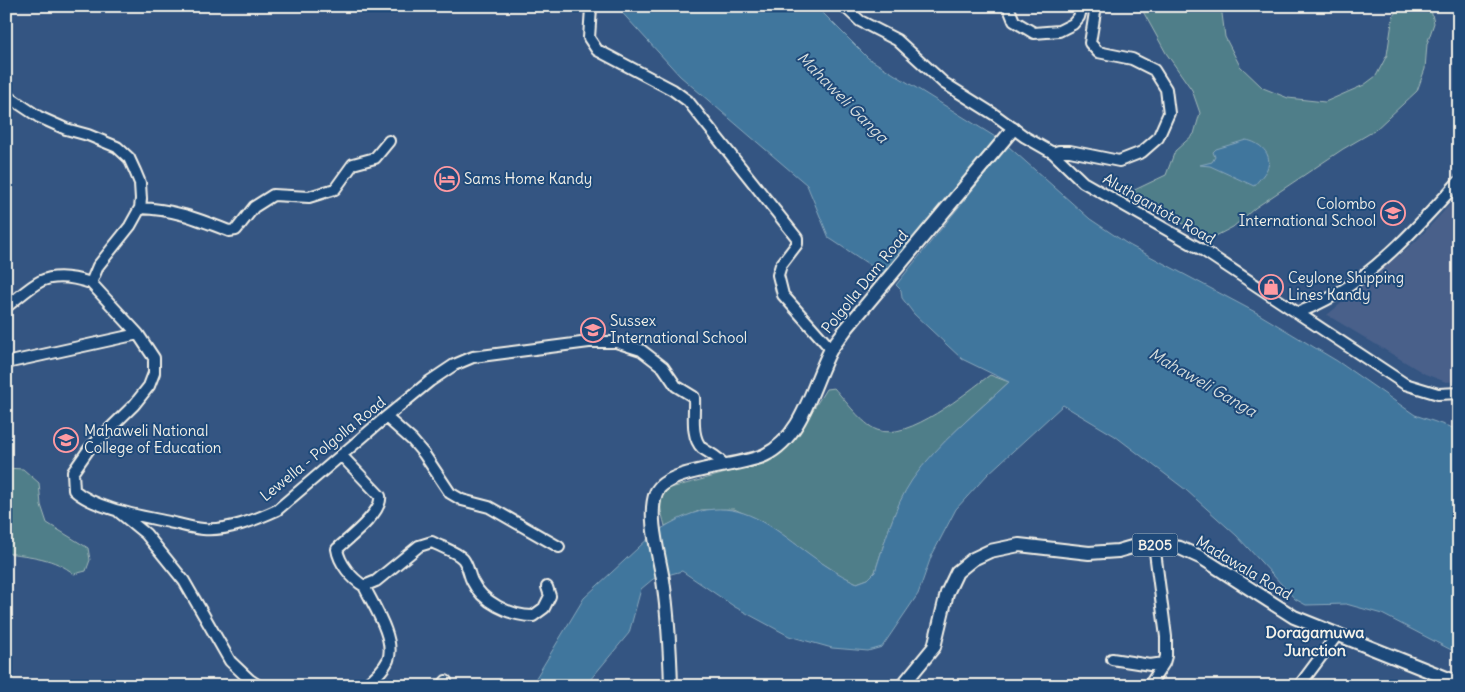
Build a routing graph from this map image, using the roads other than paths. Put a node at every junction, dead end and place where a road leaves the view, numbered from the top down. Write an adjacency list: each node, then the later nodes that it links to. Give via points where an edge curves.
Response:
1 (590, 6): 16 (street, via 589,38 597,50 673,90 688,102 797,238 797,244 781,265 778,275 783,294)
2 (844, 6): 7 (street, Aluthgantota Road, via 860,21 897,40 944,83)
3 (1008, 6): 4 (street, via 1014,21 1034,33 1059,31 1073,24)
4 (1082, 6)
5 (1096, 6): 9 (street, via 1090,43 1098,52 1132,59 1154,70 1166,89 1169,113 1158,138 1142,152 1119,161 1070,151)
6 (6, 95): 11 (street, via 39,117 117,147 129,158 140,183)
7 (1013, 129): 9 (street, Aluthgantota Road); 16 (main road, Polgolla Dam Road)
8 (389, 141): 11 (street, via 375,158 353,164 335,189 309,197 273,195 254,207 236,230 229,232 187,215 160,208)
9 (1053, 153): 14 (street, Aluthgantota Road, via 1083,182 1204,252)
10 (1459, 182): 14 (street, via 1407,237 1378,262 1337,294)
11 (140, 208): 12 (street, via 98,266)
12 (91, 283): 13 (street, via 77,278 41,281); 15 (street, Lewella - Polgolla Road)
13 (6, 307)
14 (1297, 313): 18 (street, Aluthgantota Road, via 1405,384 1438,394)
15 (138, 334): 17 (street); 22 (street, Lewella - Polgolla Road, via 154,358 150,386 89,449 73,472 74,490)
16 (831, 349): 21 (main road, Polgolla Dam Road, via 807,405 776,448 759,458)
17 (6, 363)
18 (1459, 393)
19 (386, 417): 20 (street, Lewella - Polgolla Road); 21 (street, Lewella - Polgolla Road, via 430,381 473,356 589,342 616,342 641,350 663,367 676,386 694,397 699,444); 24 (street, via 424,454 450,493 462,500 489,506)
20 (341, 455): 22 (street, Lewella - Polgolla Road, via 277,510 230,526 204,529); 25 (street, via 380,496 381,501 377,511 337,550 338,558 356,582)
21 (724, 465): 33 (main road, Polgolla Dam Road, via 678,477 656,492 653,512 670,641)
22 (117, 511): 31 (street, via 146,534 184,581 230,661)
23 (1154, 544): 27 (main road, Madawala Road / B205, via 1180,548 1202,558 1294,617); 29 (street, via 1166,637); 34 (main road, Madawala Road / B205, via 1089,553 1019,545 990,551 973,559 957,572 947,593 934,647)
24 (559, 547)
25 (364, 586): 26 (street, via 376,581 419,546 432,542 462,558 471,580 485,599 510,612 533,616 544,608 550,596); 32 (street, via 386,628 390,651 388,661 377,676)
26 (547, 587)
27 (1337, 635): 30 (main road, Madawala Road / B205); 36 (street)
28 (1112, 659): 29 (street, via 1150,665)
29 (1164, 663): 35 (street)
30 (1459, 683)
31 (259, 686)
32 (364, 686)
33 (671, 686)
34 (902, 686)
35 (1148, 686)
36 (1299, 686)

